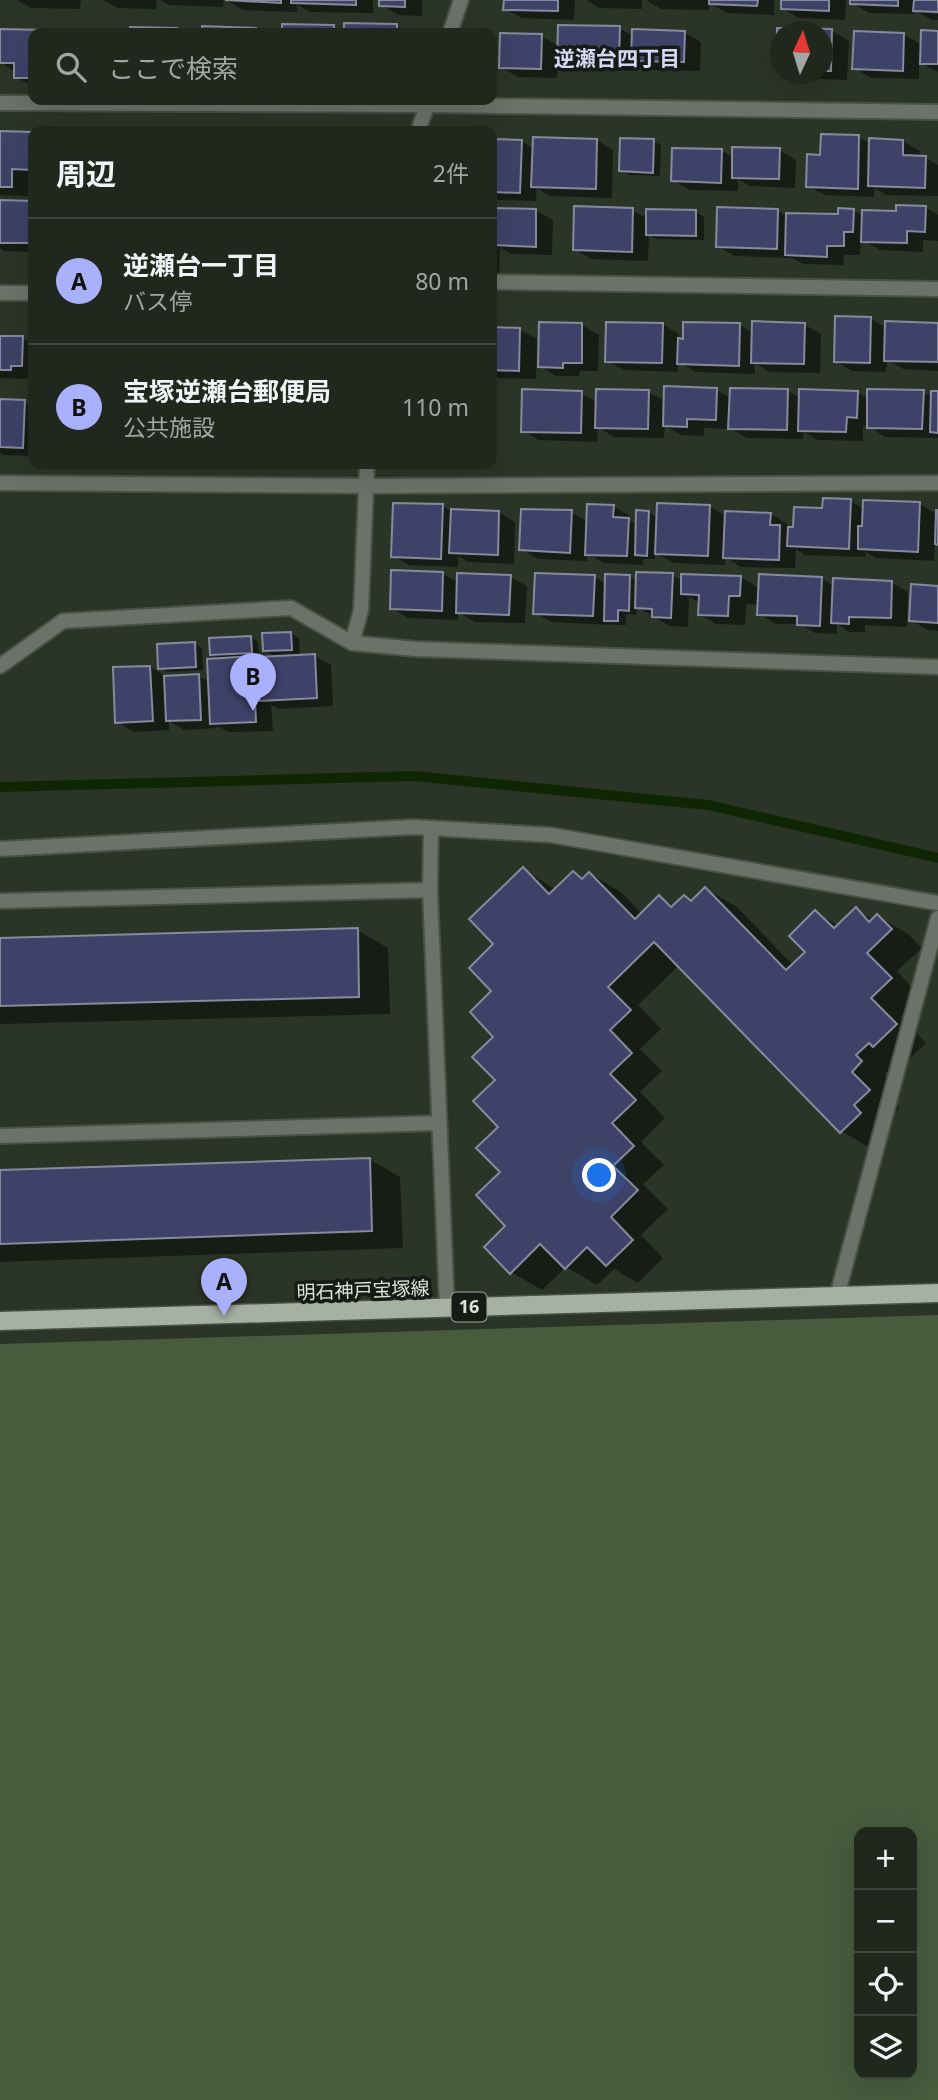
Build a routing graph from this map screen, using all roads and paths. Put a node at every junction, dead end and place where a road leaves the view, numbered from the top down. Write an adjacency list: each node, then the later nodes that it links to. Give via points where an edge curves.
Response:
1 (461, 0): 2 (street)
2 (452, 28)
3 (0, 103): 4 (street)
4 (28, 103)
5 (497, 103): 7 (street)
6 (427, 105): 8 (street)
7 (938, 112)
8 (420, 126)
9 (497, 282): 10 (street)
10 (938, 289)
11 (0, 293): 12 (street)
12 (28, 293)
13 (367, 469): 16 (street)
14 (0, 483): 16 (street)
15 (938, 483): 16 (street)
16 (368, 486): 17 (street, via 361,610)
17 (352, 643): 18 (street, via 291,608 63,621); 19 (street)
18 (0, 666)
19 (938, 667)
20 (430, 828): 21 (street); 22 (street); 24 (street, via 551,835)
21 (0, 849)
22 (429, 890): 23 (street); 26 (street)
23 (0, 901)
24 (938, 903)
25 (938, 918): 29 (street)
26 (439, 1123): 27 (street); 30 (street)
27 (0, 1136)
28 (938, 1293): 29 (main road, 明石神戸宝塚線 / 16)
29 (837, 1296): 30 (main road, 明石神戸宝塚線 / 16)
30 (447, 1308): 31 (main road, 明石神戸宝塚線 / 16)
31 (0, 1321)

